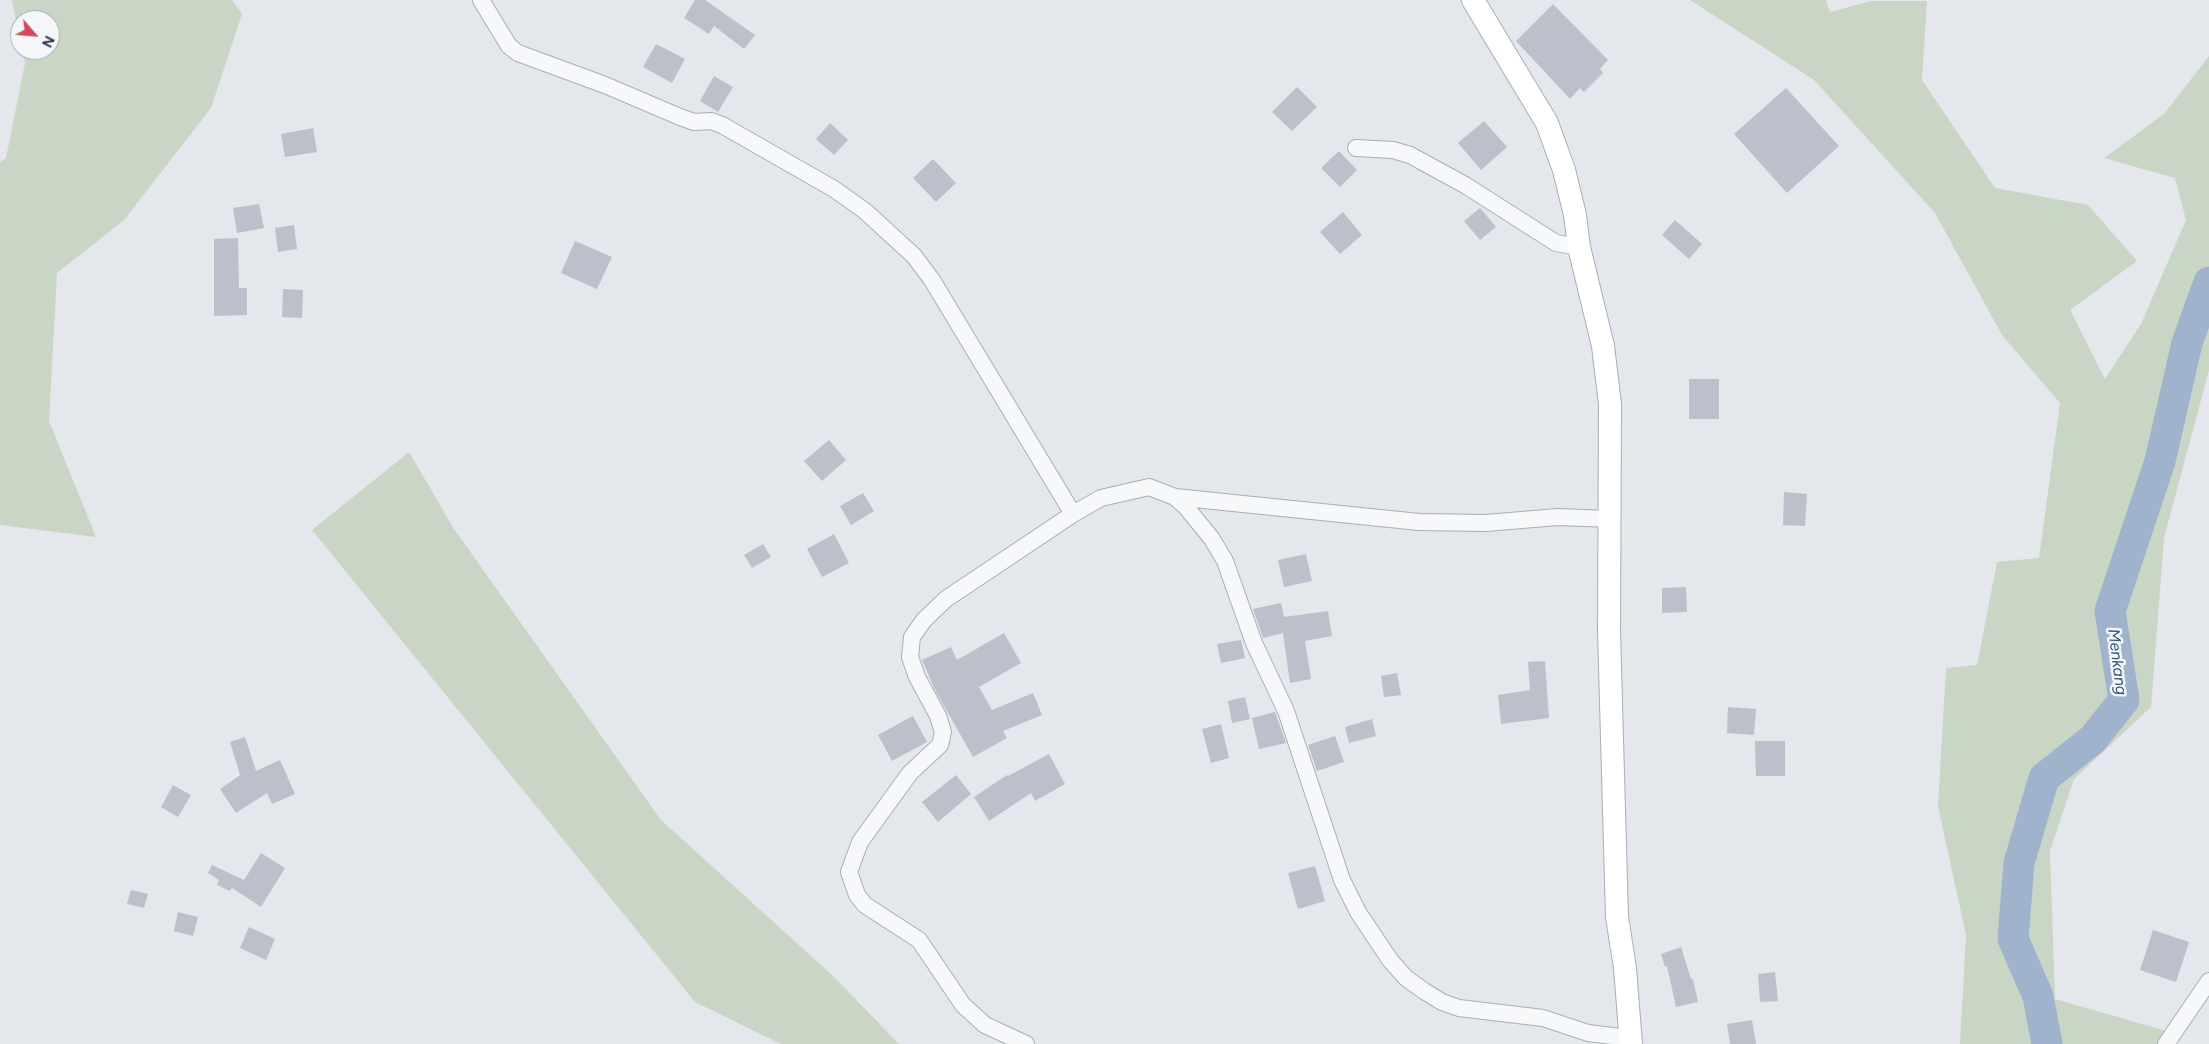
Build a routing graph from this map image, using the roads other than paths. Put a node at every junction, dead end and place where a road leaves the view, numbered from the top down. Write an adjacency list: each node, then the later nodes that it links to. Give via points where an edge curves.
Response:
1 (481, 0): 6 (street, via 504,38 518,53 694,122 712,121 722,125 834,188 865,210 914,256 932,280)
2 (1473, 0): 4 (street, via 1547,123 1564,170)
3 (1356, 148): 4 (street, via 1393,150 1410,155 1556,243)
4 (1579, 247): 7 (street, via 1603,346 1610,404)
5 (1175, 497): 6 (street, via 1149,487 1137,488 1101,498); 7 (street, via 1419,522 1486,523 1558,517); 9 (street, via 1196,518 1225,561 1254,644 1286,711 1342,880 1358,912 1390,960 1406,978 1424,991 1459,1008 1543,1018 1588,1033)
6 (1073, 514): 10 (street, via 946,599 912,637 910,657 938,716 942,732 940,745 910,773 866,834 849,872 857,895 865,905 919,940 963,1004 985,1025)
7 (1611, 519): 9 (street, via 1609,631 1617,918 1625,968)
8 (2209, 981): 11 (street)
9 (1630, 1041)
10 (1026, 1044)
11 (2166, 1044)

